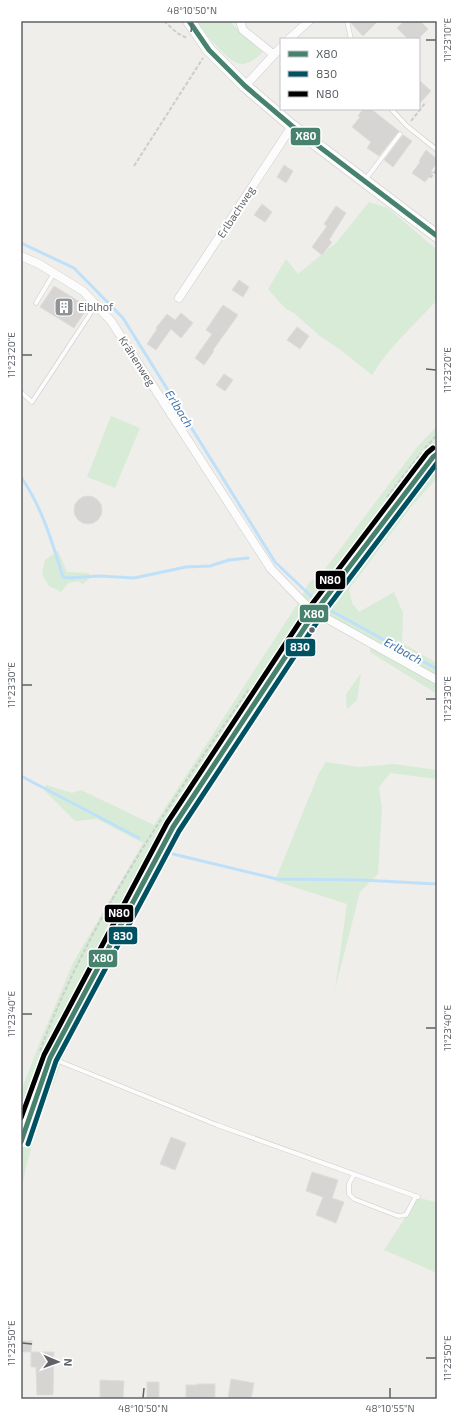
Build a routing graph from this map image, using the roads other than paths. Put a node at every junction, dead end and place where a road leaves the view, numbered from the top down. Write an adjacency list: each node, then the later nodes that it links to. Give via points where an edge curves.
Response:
1 (189, 21): 9 (main road, via 209,50)
2 (242, 21): 8 (street, via 244,30)
3 (309, 21): 5 (street)
4 (347, 21): 6 (lane)
5 (291, 38)
6 (351, 38)
7 (280, 48): 8 (street)
8 (273, 54): 9 (street)
9 (244, 86): 11 (main road)
10 (392, 110): 13 (lane)
11 (292, 126): 14 (main road); 18 (street, Erlbachweg)
12 (400, 134): 14 (lane)
13 (437, 150)
14 (365, 180): 15 (main road)
15 (437, 236)
16 (21, 256): 17 (street, Krähenweg)
17 (54, 273): 19 (lane); 20 (street, Krähenweg, via 83,291)
18 (180, 298)
19 (36, 303)
20 (96, 305): 21 (lane, via 32,402); 23 (street, Krähenweg, via 111,321 271,569)
21 (21, 392)
22 (437, 454): 23 (main road)
23 (315, 612): 24 (street, Krähenweg); 25 (main road, via 173,827)
24 (437, 680)
25 (50, 1058): 26 (main road); 28 (lane, via 217,1126)
26 (25, 1114): 27 (main road)
27 (21, 1142)
28 (354, 1174): 28 (lane, via 417,1196 406,1215 398,1216 354,1199 349,1194 349,1184)

